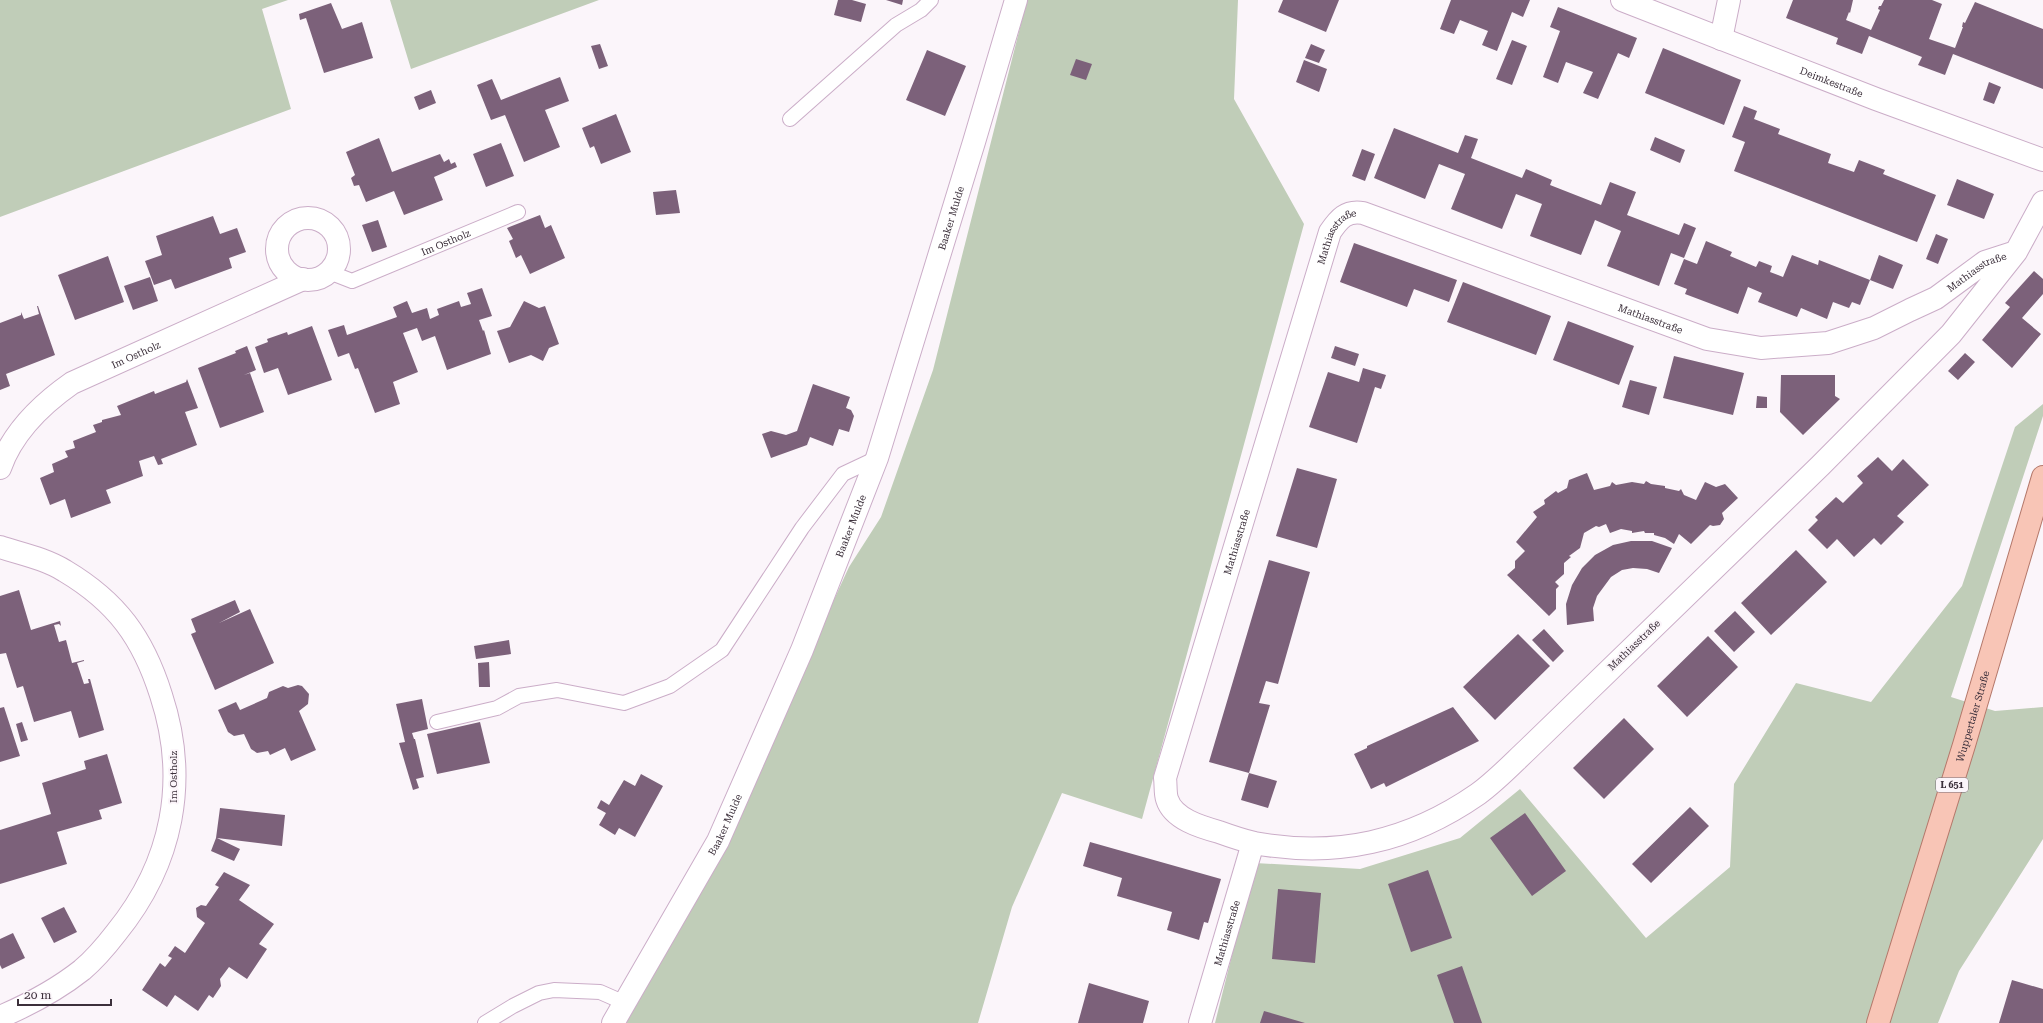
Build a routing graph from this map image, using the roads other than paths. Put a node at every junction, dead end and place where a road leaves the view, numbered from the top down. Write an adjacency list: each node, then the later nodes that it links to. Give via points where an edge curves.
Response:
1 (931, 0): 6 (lane, via 921,10 896,25)
2 (1016, 0): 13 (street, Baaker Mulde)
3 (1622, 0): 5 (street, Deimkestraße)
4 (1730, 0): 5 (street)
5 (1721, 39): 7 (street, Deimkestraße)
6 (790, 119)
7 (2043, 160)
8 (2043, 202): 10 (street, Mathiasstraße)
9 (518, 212): 11 (lane, Im Ostholz, via 352,281)
10 (2016, 252): 18 (street, Mathiasstraße, via 1951,334 1820,466 1512,765 1479,793 1439,819 1370,844 1317,848); 18 (street, Mathiasstraße, via 1985,262 1936,298 1874,328 1824,344 1761,348 1707,339 1363,213 1350,212 1340,218 1330,232 1165,778 1166,798 1177,814 1202,827)
11 (329, 272): 12 (street, Im Ostholz, via 309,280); 12 (street, via 339,253 334,232 318,219 296,219 281,233 276,251 284,268 291,275)
12 (303, 279): 14 (street, Im Ostholz, via 72,383 49,399 30,418 16,436)
13 (877, 458): 17 (lane, via 843,474 802,528 722,650 670,686 624,703 557,690 519,696 497,708); 19 (street, Baaker Mulde, via 802,650 718,841)
14 (0, 468)
15 (2043, 477): 24 (main road, Wuppertaler Straße / L 651)
16 (0, 547): 20 (street, Im Ostholz, via 65,570 94,590 123,618 140,643 154,671 170,722 175,767 173,809 164,848 134,911 82,970 50,991)
17 (437, 722)
18 (1253, 843): 23 (street, Mathiasstraße)
19 (626, 1003): 21 (lane, via 600,992 554,990 538,993); 22 (street, Baaker Mulde)
20 (0, 1017)
21 (485, 1023)
22 (613, 1023)
23 (1200, 1023)
24 (1878, 1023)

